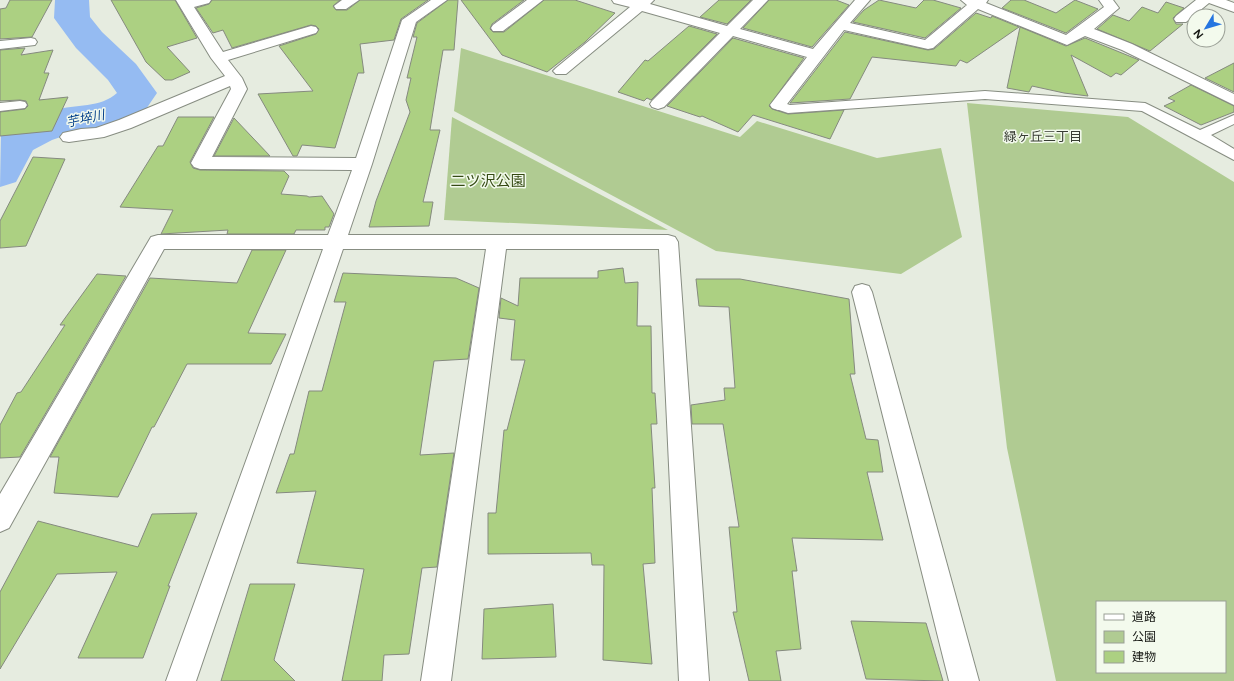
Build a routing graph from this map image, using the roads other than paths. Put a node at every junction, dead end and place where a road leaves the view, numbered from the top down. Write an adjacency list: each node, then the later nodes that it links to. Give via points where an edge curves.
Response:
1 (204, 0): 13 (street)
2 (440, 0): 37 (street, via 410,20)
3 (536, 0): 18 (street)
4 (619, 0): 14 (street)
5 (761, 0): 20 (street)
6 (863, 0): 17 (street)
7 (1106, 0): 21 (street, via 1112,8)
8 (1204, 0): 16 (street)
9 (1213, 0): 15 (street)
10 (1226, 0): 11 (street)
11 (1234, 0)
12 (975, 1): 17 (street, via 928,45); 21 (street, via 1067,41)
13 (185, 2): 25 (street)
14 (644, 3): 20 (street); 26 (street)
15 (1234, 8)
16 (1181, 20)
17 (840, 25): 24 (street)
18 (498, 28)
19 (312, 30): 25 (street)
20 (729, 30): 24 (street); 29 (street)
21 (1084, 30): 28 (street, via 1127,47)
22 (31, 42): 23 (lane)
23 (0, 46)
24 (818, 55): 31 (street)
25 (219, 58): 27 (street)
26 (561, 71)
27 (234, 78): 35 (street, via 125,124 98,133); 37 (street, via 239,89 200,162)
28 (1234, 100)
29 (658, 104)
30 (20, 105): 32 (lane)
31 (778, 105): 34 (lane, via 788,109 985,95 1145,107)
32 (0, 107)
33 (1234, 119): 34 (lane)
34 (1200, 135): 36 (lane)
35 (68, 137)
36 (1234, 155)
37 (363, 164): 39 (street)
38 (497, 241): 39 (street); 43 (street); 44 (street, via 668,242)
39 (336, 243): 41 (street, via 158,242); 42 (street)
40 (862, 292): 45 (street)
41 (0, 519)
42 (182, 681)
43 (436, 681)
44 (694, 681)
45 (964, 681)

